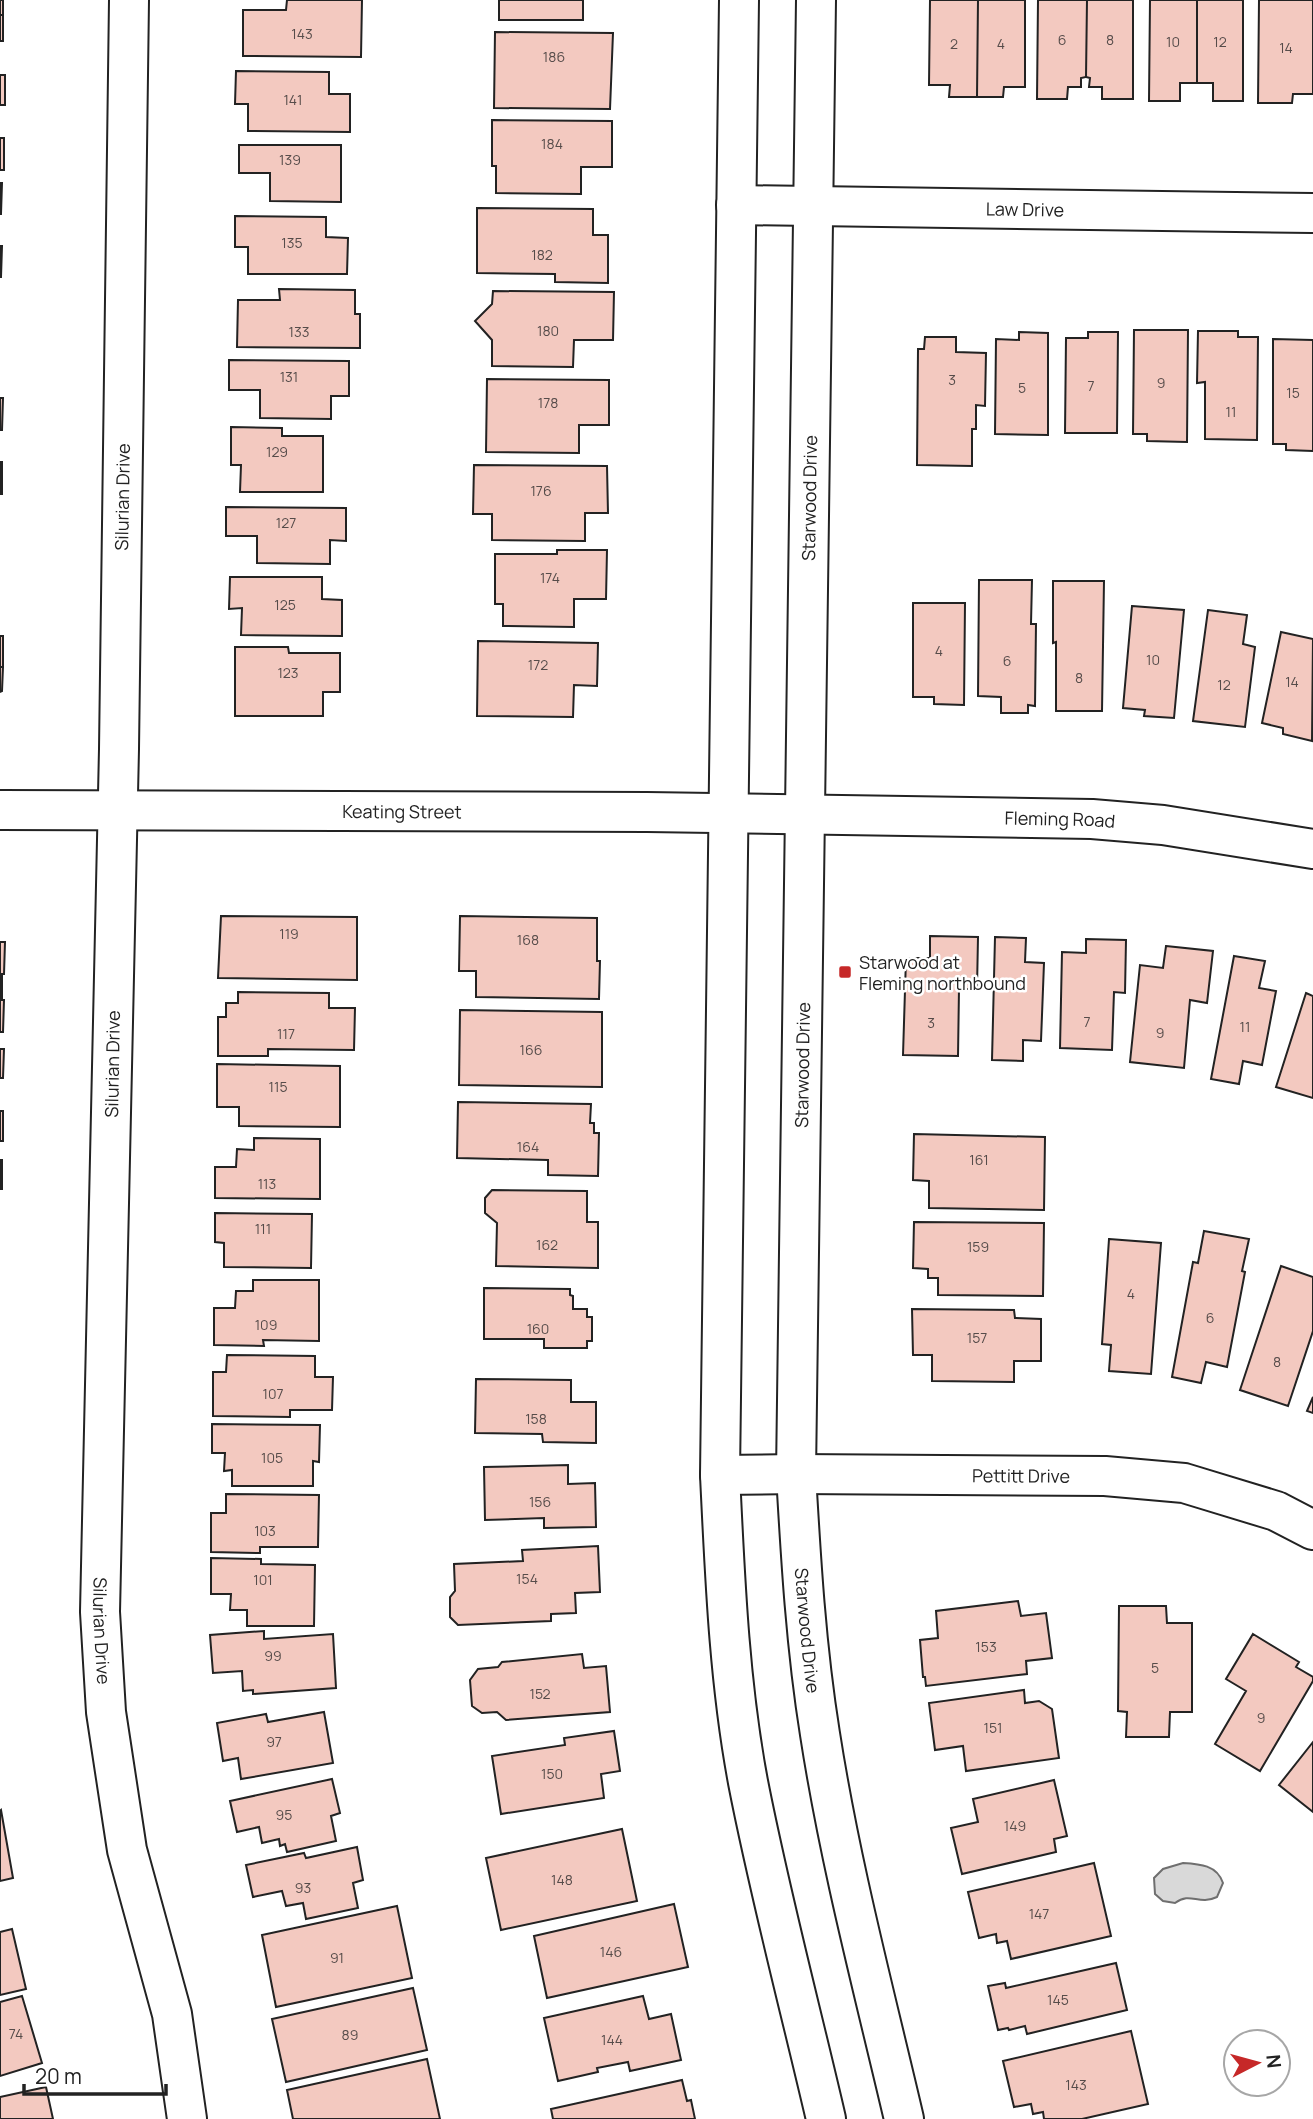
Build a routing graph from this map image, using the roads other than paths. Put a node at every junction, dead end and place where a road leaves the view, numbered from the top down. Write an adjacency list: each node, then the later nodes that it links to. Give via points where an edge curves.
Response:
1 (128, 0): 8 (street, Silurian Drive)
2 (739, 0): 4 (street)
3 (816, 0): 5 (street, Starwood Drive)
4 (736, 205): 5 (street, Law Drive); 9 (street)
5 (813, 208): 6 (street, Law Drive); 10 (street, Starwood Drive)
6 (1313, 213)
7 (0, 810): 8 (street, Keating Street)
8 (117, 810): 9 (street, Keating Street); 15 (street, Silurian Drive, via 100,1612 106,1712 127,1850 172,2014)
9 (728, 813): 10 (street, Keating Street); 13 (street)
10 (805, 815): 11 (street, Fleming Road, via 1092,819 1163,824); 12 (street, Starwood Drive)
11 (1313, 849)
12 (796, 1474): 13 (street, Pettitt Drive); 14 (street, Pettitt Drive, via 1105,1476 1184,1483 1276,1511); 17 (street, Starwood Drive, via 803,1602 820,1734 843,1859)
13 (720, 1475): 16 (street, via 733,1676 748,1781)
14 (1313, 1530)
15 (187, 2119)
16 (826, 2119)
17 (904, 2119)

